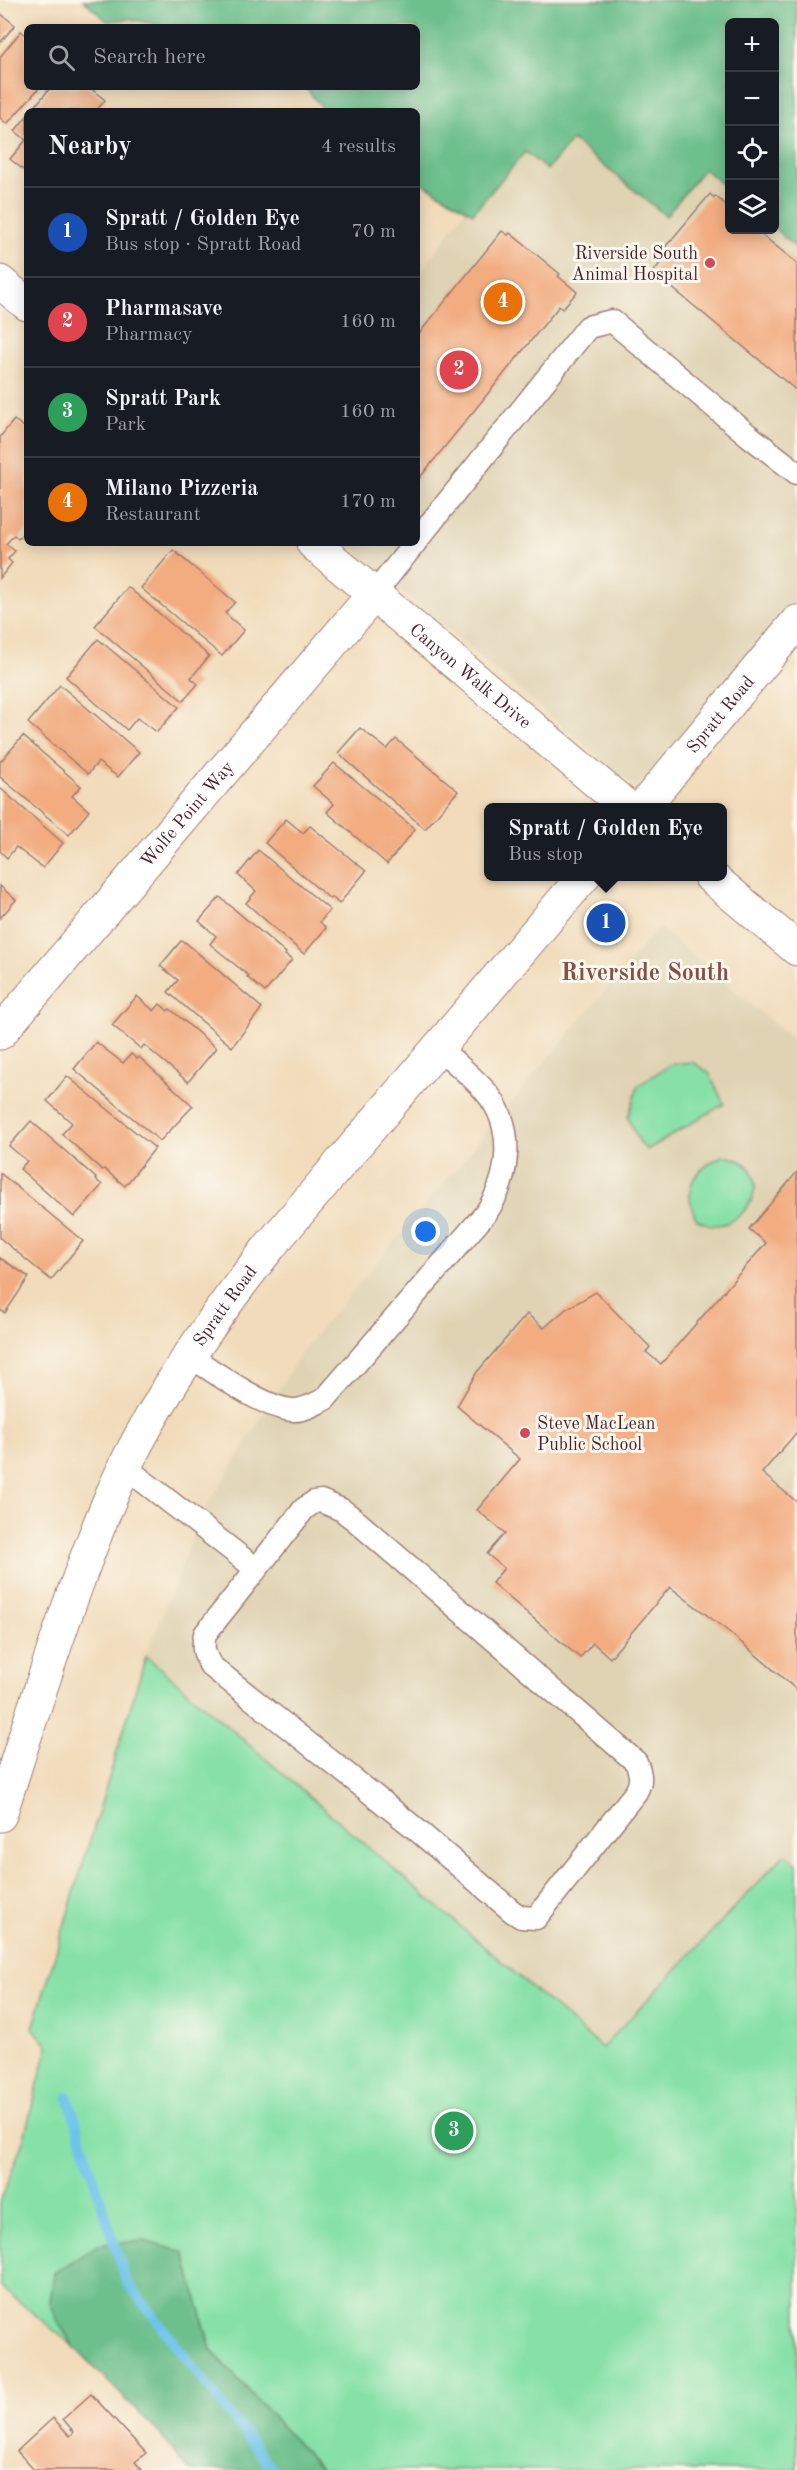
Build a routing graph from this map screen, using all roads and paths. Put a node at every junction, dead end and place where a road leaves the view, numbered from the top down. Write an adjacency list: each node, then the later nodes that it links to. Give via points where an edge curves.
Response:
1 (797, 473): 2 (lane, via 612,321 588,327)
2 (420, 537)
3 (317, 546): 5 (street, Canyon Walk Drive)
4 (413, 546): 5 (lane)
5 (374, 594): 7 (street, Canyon Walk Drive); 12 (street, Wolfe Point Way)
6 (797, 622): 8 (street, Spratt Road)
7 (623, 803)
8 (645, 803)
9 (580, 881): 13 (street, Spratt Road)
10 (716, 881): 11 (street)
11 (797, 949)
12 (0, 1033)
13 (438, 1047): 14 (street, Spratt Road, via 270,1246 225,1302); 14 (lane, via 486,1092 502,1124 507,1162 486,1213 325,1399 293,1410 231,1384)
14 (189, 1356): 15 (street, Spratt Road)
15 (125, 1467): 16 (lane); 17 (street, Spratt Road, via 74,1592)
16 (255, 1568): 16 (lane, via 205,1634 204,1651 211,1666 411,1825 513,1912 529,1918 541,1914 636,1792 641,1776 636,1762 342,1510 321,1501 309,1505)
17 (0, 1815)

